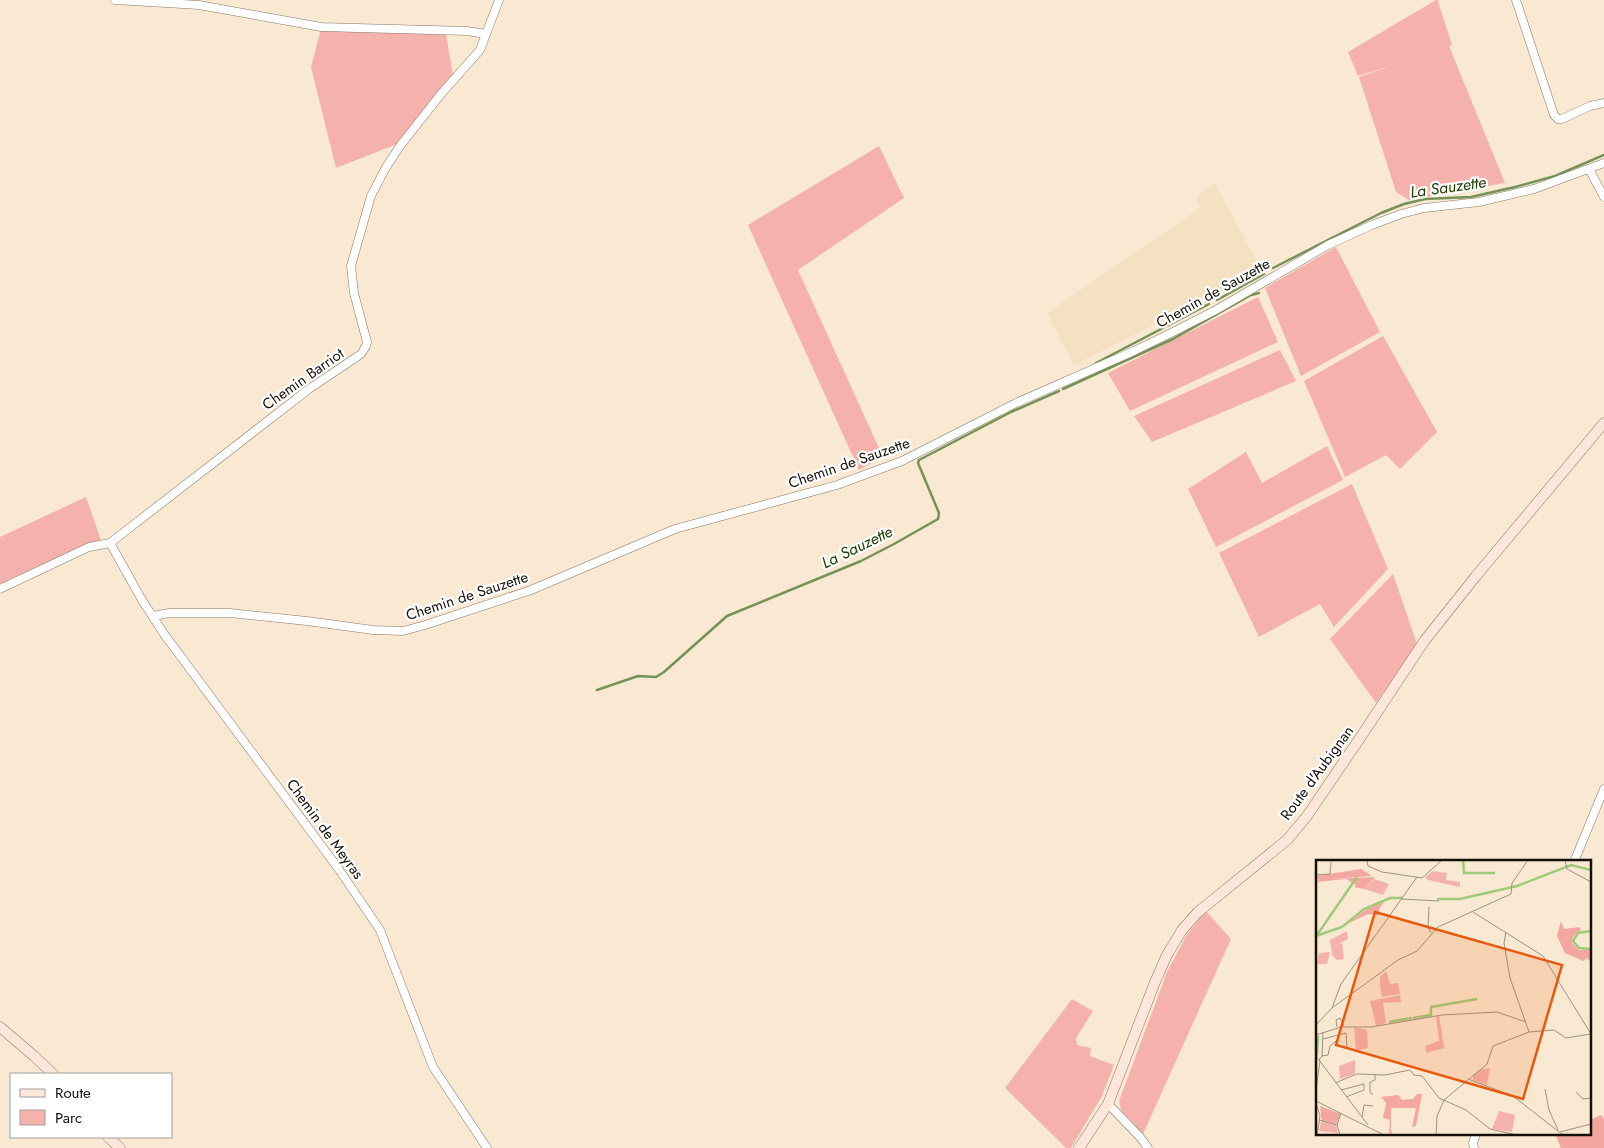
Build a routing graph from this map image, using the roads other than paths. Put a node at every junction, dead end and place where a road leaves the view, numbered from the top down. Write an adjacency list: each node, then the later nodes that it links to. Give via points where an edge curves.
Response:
1 (115, 0): 4 (street, via 199,5 321,27)
2 (499, 0): 4 (street, Chemin Barriot)
3 (1516, 0): 5 (street, via 1554,115 1562,119)
4 (486, 34): 10 (street, Chemin Barriot, via 480,50 400,146 371,196 351,266 354,293 367,342 361,354 309,389)
5 (1604, 103)
6 (1604, 163): 7 (street, Chemin de Sauzette)
7 (1589, 169): 8 (street); 12 (street, Chemin de Sauzette, via 1534,189 1479,202 1424,208 1372,225 1328,245 1175,331 1016,403 902,461 837,485 675,529 531,590 420,626 403,631 373,630 230,613)
8 (1604, 197)
9 (1604, 423): 17 (street, Route d'Aubignan, via 1425,640 1307,816 1286,840 1198,912 1182,930 1167,954)
10 (110, 543): 11 (street, via 89,547); 12 (street, Chemin de Meyras)
11 (0, 589)
12 (152, 616): 20 (street, Chemin de Meyras, via 380,930 433,1067)
13 (1604, 789): 14 (street)
14 (1575, 860)
15 (0, 1027): 16 (street)
16 (51, 1073)
17 (1108, 1104): 21 (street, Route d'Aubignan); 22 (street)
18 (109, 1138): 19 (street)
19 (120, 1148)
20 (487, 1148)
21 (1079, 1148)
22 (1148, 1148)

